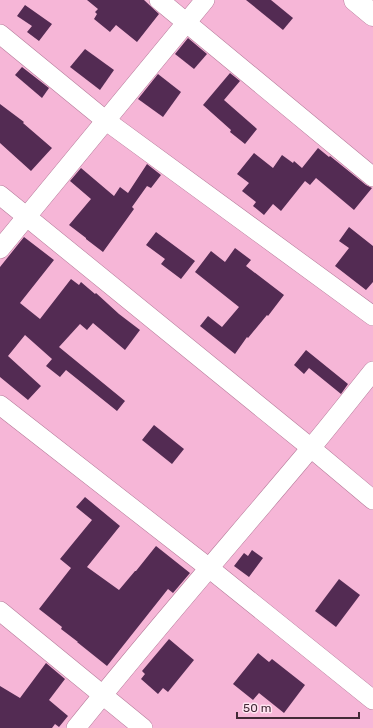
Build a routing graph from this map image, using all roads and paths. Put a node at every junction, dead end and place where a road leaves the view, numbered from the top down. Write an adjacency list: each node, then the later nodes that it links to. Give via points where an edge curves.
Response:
1 (159, 0): 5 (street)
2 (205, 0): 5 (street)
3 (355, 0): 4 (street)
4 (373, 15)
5 (186, 22): 7 (street); 8 (street)
6 (0, 34): 7 (street)
7 (105, 120): 10 (street); 12 (street)
8 (373, 177)
9 (0, 195): 10 (street)
10 (27, 216): 11 (street); 15 (street)
11 (0, 249)
12 (373, 316)
13 (373, 372): 15 (street)
14 (0, 405): 17 (street)
15 (311, 448): 16 (street); 17 (street)
16 (373, 500)
17 (209, 568): 19 (street); 20 (street)
18 (0, 611): 19 (street)
19 (102, 695): 21 (street); 22 (street)
20 (373, 700)
21 (76, 728)
22 (143, 728)

